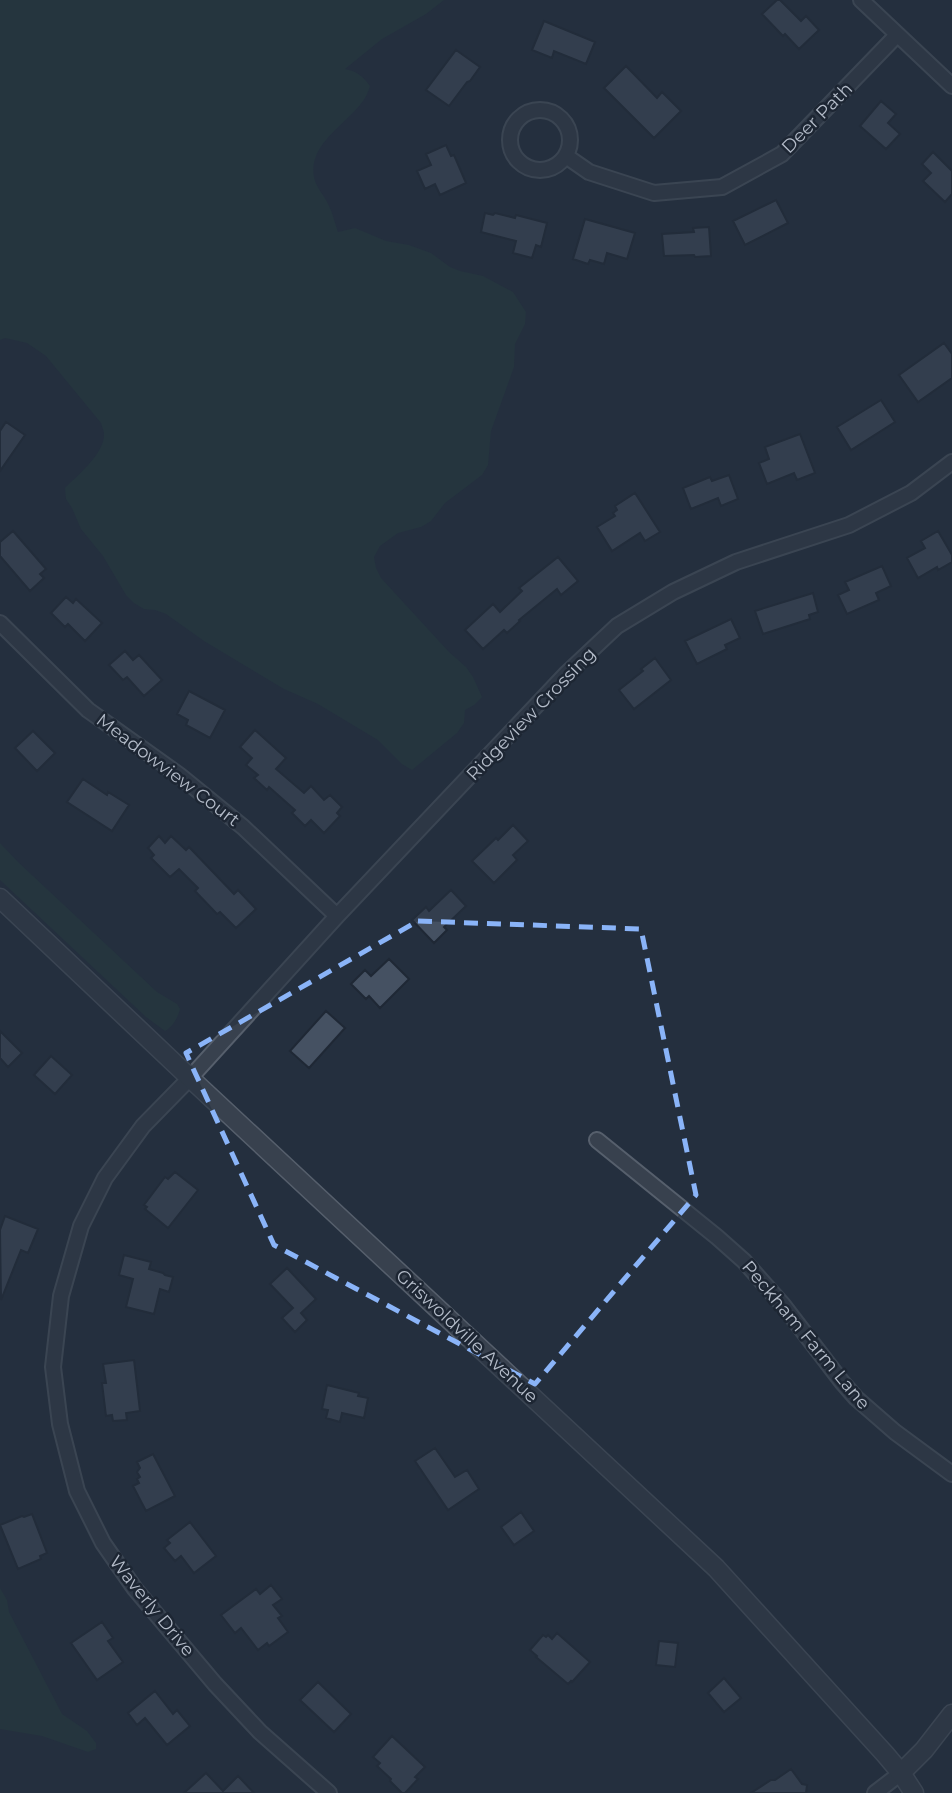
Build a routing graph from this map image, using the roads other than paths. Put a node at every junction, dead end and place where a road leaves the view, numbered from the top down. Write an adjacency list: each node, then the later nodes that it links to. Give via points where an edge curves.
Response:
1 (861, 0): 2 (street)
2 (897, 35): 3 (street); 4 (street, Deer Path, via 782,154 722,187 654,193 590,172)
3 (952, 86)
4 (566, 156): 4 (street, via 569,132 555,114 532,110 513,124 510,147 524,166 547,169)
5 (952, 462): 8 (street, Ridgeview Crossing, via 911,493 849,525 736,562 617,626)
6 (0, 622): 8 (street, Meadowview Court, via 88,710 243,827)
7 (0, 898): 9 (street, Griswoldville Avenue)
8 (337, 916): 9 (street, Ridgeview Crossing)
9 (190, 1077): 13 (street, Griswoldville Avenue, via 716,1568); 14 (street, Waverly Drive, via 143,1126 105,1178 80,1226 61,1296 54,1356 60,1424 78,1491 103,1543 135,1589 260,1732)
10 (597, 1140): 11 (street, Peckham Farm Lane, via 744,1261 856,1398)
11 (952, 1474)
12 (952, 1714): 13 (street)
13 (901, 1773): 15 (street); 16 (street, Griswoldville Avenue)
14 (329, 1793)
15 (875, 1793)
16 (914, 1793)

